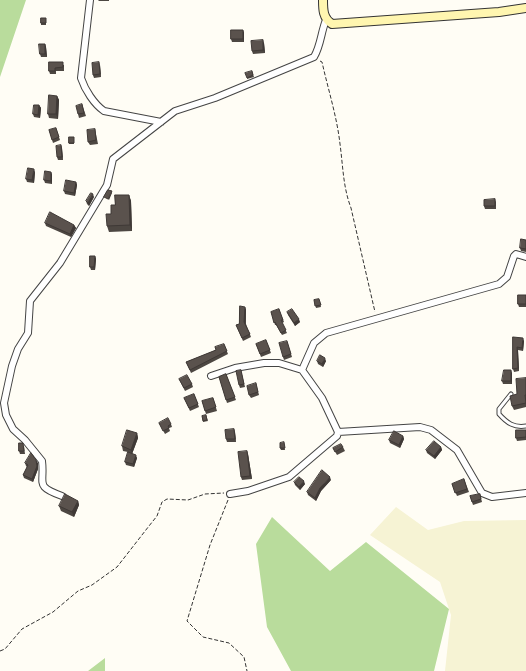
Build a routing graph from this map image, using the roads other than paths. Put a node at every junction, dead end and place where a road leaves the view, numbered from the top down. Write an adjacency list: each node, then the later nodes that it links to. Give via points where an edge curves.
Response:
1 (90, 0): 5 (street, via 81,78 83,84 98,107 104,111)
2 (323, 0): 4 (main road)
3 (526, 8): 4 (main road, via 332,24)
4 (326, 20): 5 (street, via 319,49 314,56 215,98 175,111)
5 (161, 122): 14 (street, via 114,159 106,185 96,203 60,263 30,301 28,333 18,349 12,366 4,403 9,423 42,461 43,486 50,492)
6 (526, 257): 7 (street, via 516,254 507,277 499,284 326,333 314,343)
7 (302, 370): 8 (street, via 264,363 235,368); 11 (street, via 322,398)
8 (211, 376)
9 (511, 394): 10 (lane, via 499,409 499,414 515,427)
10 (526, 426)
11 (338, 432): 12 (street, via 428,428 457,450 482,493 492,497); 13 (street, via 337,436 289,477 248,491)
12 (526, 493)
13 (230, 494)
14 (62, 496)

